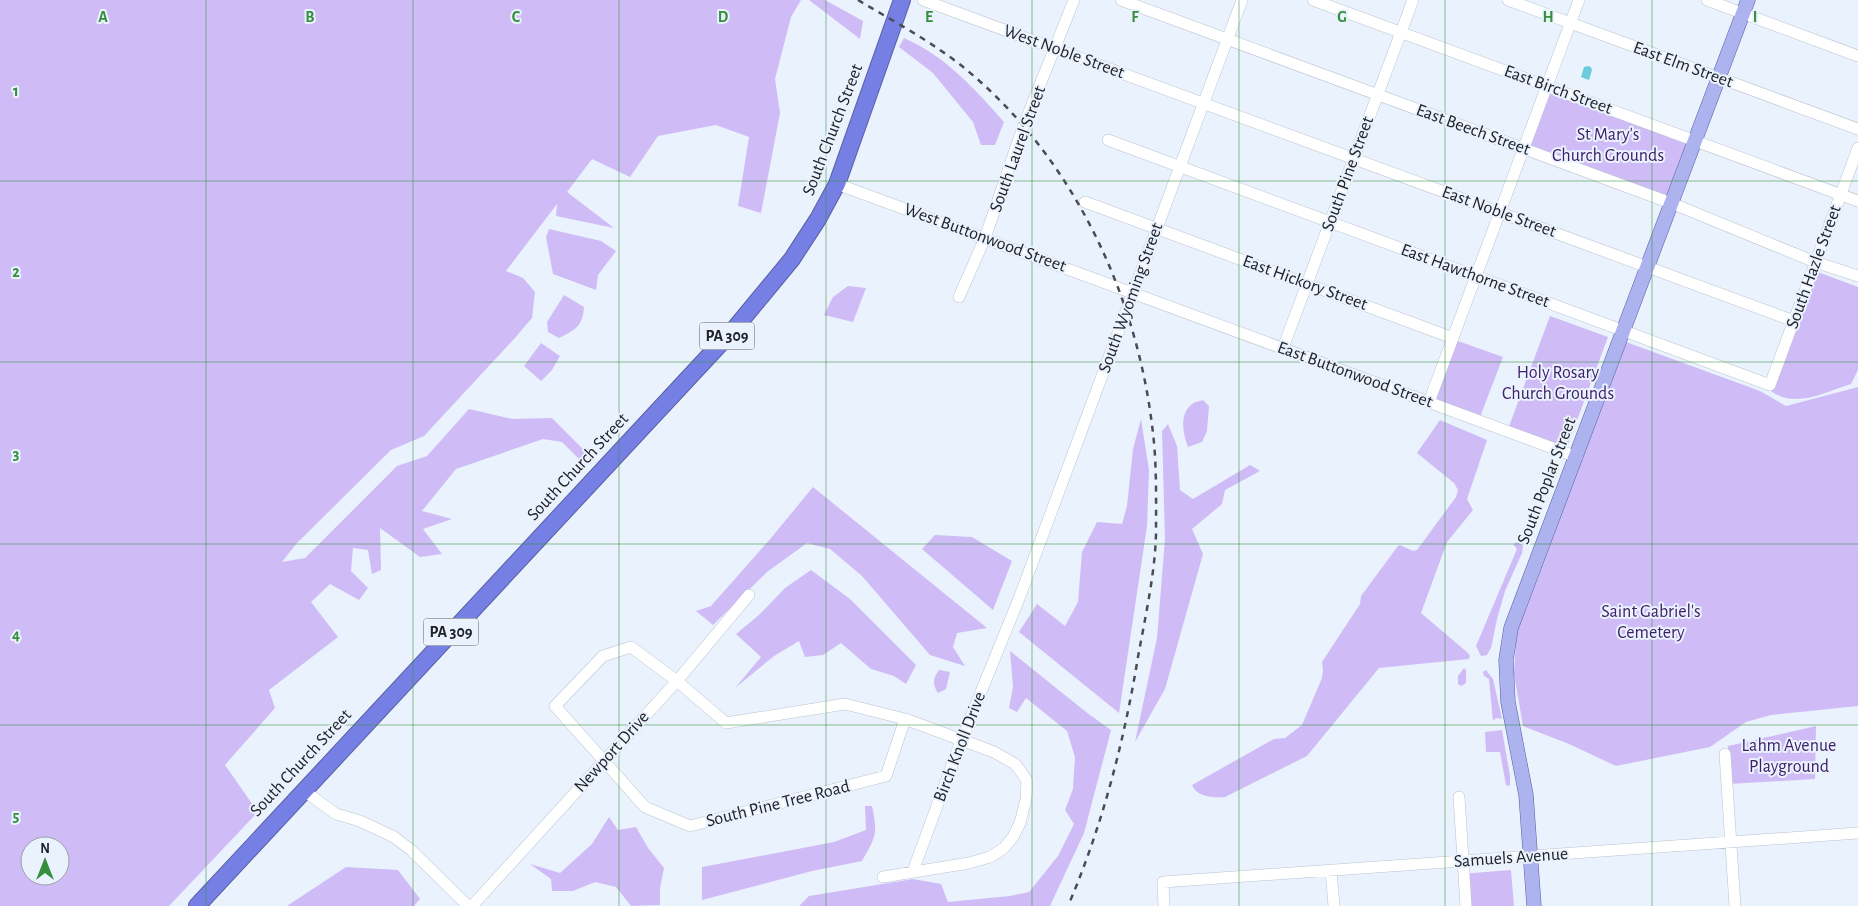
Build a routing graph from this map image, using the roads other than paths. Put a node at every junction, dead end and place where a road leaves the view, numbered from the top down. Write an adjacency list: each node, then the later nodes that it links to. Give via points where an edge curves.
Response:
1 (902, 0): 28 (highway, South Church Street / PA 309)
2 (924, 0): 15 (street, West Noble Street)
3 (1074, 0): 15 (street, South Laurel Street)
4 (1121, 0): 14 (street, East Beech Street)
5 (1242, 0): 14 (street, South Wyoming Street)
6 (1313, 0): 13 (street, East Birch Street)
7 (1413, 0): 13 (street, South Pine Street)
8 (1508, 0): 12 (street, East Elm Street)
9 (1578, 0): 12 (street)
10 (1707, 0): 11 (street)
11 (1745, 7): 16 (street); 17 (main road, South Poplar Street)
12 (1570, 23): 17 (street, East Elm Street); 18 (street)
13 (1401, 32): 18 (street, East Birch Street); 19 (street, South Pine Street)
14 (1227, 39): 19 (street, East Beech Street); 20 (street, South Wyoming Street)
15 (1056, 49): 20 (street, West Noble Street); 36 (street, South Laurel Street, via 1023,127)
16 (1858, 56)
17 (1718, 78): 21 (street, East Elm Street); 23 (main road, South Poplar Street)
18 (1546, 86): 23 (street, East Birch Street); 24 (street)
19 (1378, 95): 24 (street, East Beech Street); 26 (street, South Pine Street)
20 (1204, 103): 26 (street, East Noble Street); 27 (street, South Wyoming Street)
21 (1858, 129)
22 (1108, 140): 27 (street, East Hawthorne Street)
23 (1695, 141): 29 (street, East Birch Street); 32 (main road, South Poplar Street)
24 (1523, 148): 32 (street, East Beech Street); 33 (street)
25 (1858, 148): 29 (street, South Hazle Street)
26 (1354, 159): 33 (street, East Noble Street); 34 (street, South Pine Street)
27 (1180, 167): 34 (street, East Hawthorne Street); 35 (street, South Wyoming Street)
28 (836, 184): 36 (street, West Buttonwood Street); 58 (highway, South Church Street / PA 309, via 792,259 735,328)
29 (1841, 195): 30 (street, East Birch Street); 37 (street, South Hazle Street)
30 (1858, 201)
31 (1085, 202): 35 (street, East Hickory Street)
32 (1672, 203): 37 (street, East Beech Street); 38 (main road, South Poplar Street)
33 (1500, 213): 38 (street, East Noble Street); 39 (street)
34 (1330, 222): 39 (street, East Hawthorne Street); 41 (street, South Pine Street)
35 (1157, 229): 41 (street, East Hickory Street); 42 (street, South Wyoming Street)
36 (985, 238): 42 (street, West Buttonwood Street); 43 (street, South Laurel Street)
37 (1815, 262): 40 (street, East Beech Street); 44 (street, South Hazle Street)
38 (1648, 267): 44 (street, East Noble Street); 45 (main road, South Poplar Street)
39 (1476, 276): 45 (street, East Hawthorne Street); 46 (street)
40 (1858, 276)
41 (1307, 284): 46 (street, East Hickory Street); 47 (street, South Pine Street)
42 (1133, 293): 47 (street, East Buttonwood Street); 52 (street, South Wyoming Street)
43 (959, 297)
44 (1794, 321): 48 (street, South Hazle Street)
45 (1624, 331): 48 (street, East Hawthorne Street); 50 (main road, South Poplar Street)
46 (1453, 338): 49 (street)
47 (1283, 348): 49 (street, East Buttonwood Street)
48 (1770, 385)
49 (1429, 402): 50 (street, East Buttonwood Street)
50 (1576, 457): 62 (main road, South Poplar Street, via 1511,628 1506,660 1508,702 1526,795)
51 (749, 595): 53 (street, Newport Drive)
52 (1020, 596): 55 (street, Birch Knoll Drive)
53 (677, 681): 54 (street, via 726,723 845,704); 57 (street, Newport Drive); 57 (street, via 631,647 603,656 555,706)
54 (905, 719): 55 (street); 57 (street, South Pine Tree Road, via 886,776 690,826 646,807)
55 (961, 741): 65 (street, Birch Knoll Drive); 65 (street, via 994,752 1015,764 1022,773 1027,781 1020,823 1004,848 990,857)
56 (1725, 754): 61 (street)
57 (603, 761): 69 (street, Newport Drive)
58 (303, 790): 67 (highway, South Church Street / PA 309); 68 (street, via 336,814 360,821 394,838 411,850)
59 (1459, 797): 63 (street)
60 (1858, 833): 61 (street, Samuels Avenue)
61 (1730, 842): 62 (street, Samuels Avenue); 74 (street)
62 (1530, 856): 63 (street, Samuels Avenue); 73 (main road, South Poplar Street)
63 (1463, 861): 64 (street, Samuels Avenue); 72 (street)
64 (1331, 870): 70 (street, Samuels Avenue, via 1163,882); 71 (street)
65 (913, 871): 66 (street)
66 (883, 877)
67 (196, 906)
68 (468, 906)
69 (472, 906)
70 (1164, 906)
71 (1334, 906)
72 (1466, 906)
73 (1534, 906)
74 (1735, 906)

